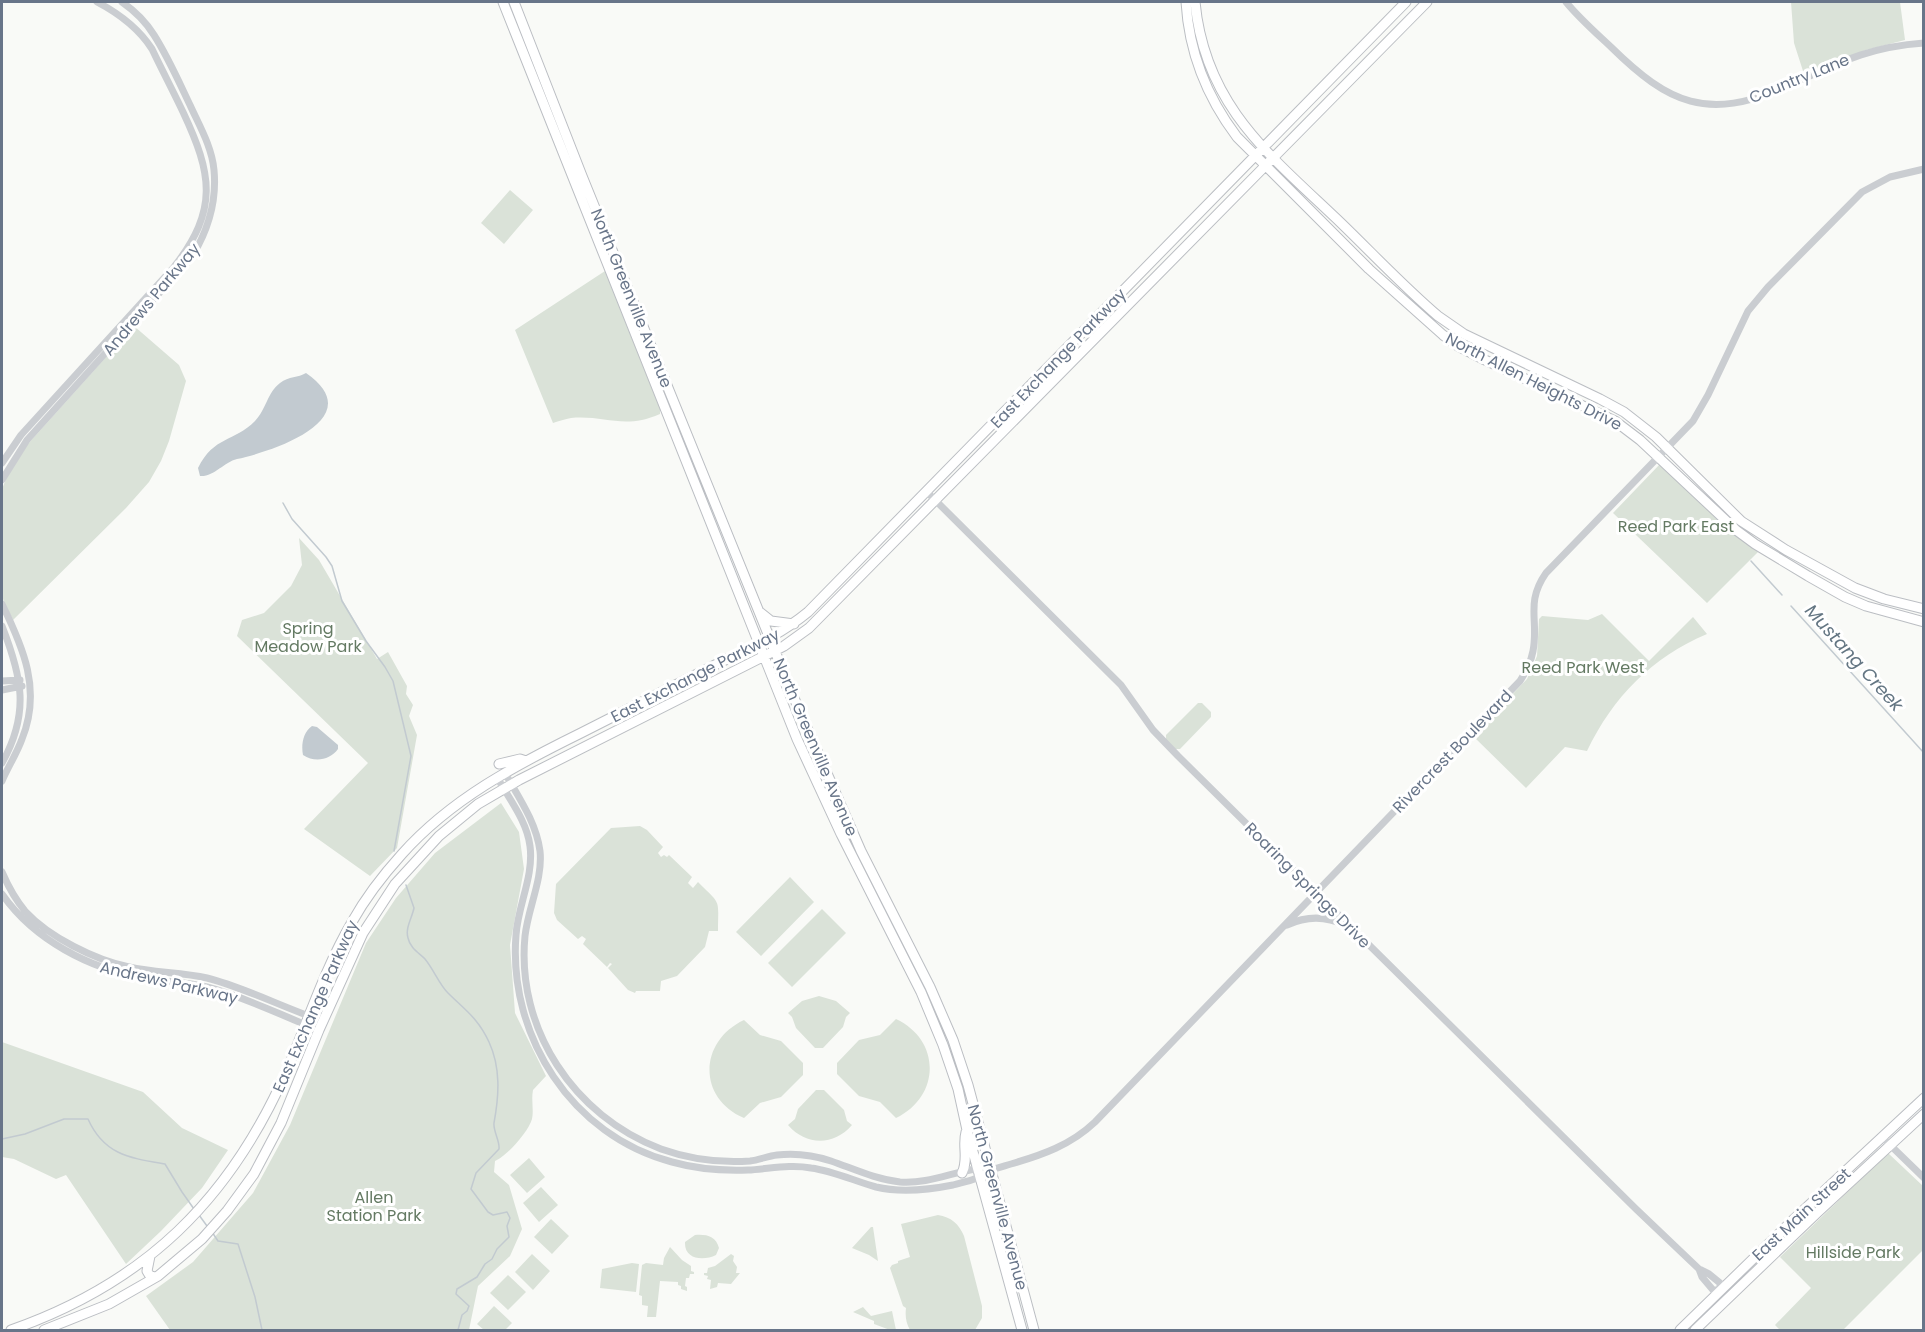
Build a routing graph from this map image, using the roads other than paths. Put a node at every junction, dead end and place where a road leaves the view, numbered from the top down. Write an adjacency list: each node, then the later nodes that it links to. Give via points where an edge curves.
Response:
1 (97, 2): 19 (street, Andrews Parkway, via 146,39 195,139 207,184)
2 (123, 2): 20 (street, Andrews Parkway, via 157,39 210,150 214,200)
3 (503, 2): 11 (main road, North Greenville Avenue)
4 (514, 2): 11 (main road, North Greenville Avenue)
5 (1186, 2): 13 (main road, North Allen Heights Drive, via 1198,70 1226,123)
6 (1195, 2): 12 (main road, North Allen Heights Drive, via 1201,41 1218,87)
7 (1406, 2): 12 (main road, East Exchange Parkway)
8 (1427, 2): 14 (main road, East Exchange Parkway)
9 (1566, 2): 10 (street, Country Lane, via 1652,85 1704,104 1750,100 1865,52)
10 (1923, 43)
11 (533, 65): 26 (main road, North Greenville Avenue); 27 (main road, North Greenville Avenue)
12 (1263, 147): 13 (main road, East Exchange Parkway); 14 (main road, North Allen Heights Drive)
13 (1255, 156): 15 (main road, North Allen Heights Drive); 17 (main road, East Exchange Parkway)
14 (1273, 157): 15 (main road, East Exchange Parkway); 28 (main road, North Allen Heights Drive, via 1448,324 1616,408 1641,424)
15 (1265, 166): 18 (main road, East Exchange Parkway); 29 (main road, North Allen Heights Drive, via 1443,335 1458,346 1615,421)
16 (1923, 169): 28 (street, Rivercrest Boulevard, via 1890,177 1862,192 1761,295 1743,322 1698,414)
17 (1186, 226): 18 (main road); 21 (main road, East Exchange Parkway)
18 (1196, 236): 22 (main road, East Exchange Parkway)
19 (194, 237): 20 (street); 25 (street, Andrews Parkway, via 174,267)
20 (202, 240): 25 (street, Andrews Parkway, via 179,272)
21 (1168, 245): 22 (main road); 23 (main road, East Exchange Parkway)
22 (1178, 254): 24 (main road, East Exchange Parkway)
23 (1082, 333): 24 (main road); 32 (main road, East Exchange Parkway)
24 (1091, 342): 33 (main road, East Exchange Parkway)
25 (70, 387): 30 (street, Andrews Parkway, via 21,435); 31 (street, Andrews Parkway, via 27,440)
26 (679, 412): 27 (main road); 34 (main road, North Greenville Avenue)
27 (668, 417): 35 (main road, North Greenville Avenue)
28 (1667, 449): 29 (street, Rivercrest Boulevard); 39 (main road, North Allen Heights Drive, via 1742,521 1786,550 1855,588)
29 (1659, 457): 41 (main road, North Allen Heights Drive, via 1724,520 1755,544 1845,597); 65 (street, Rivercrest Boulevard, via 1540,582 1533,605 1533,651 1520,681)
30 (2, 463)
31 (2, 480)
32 (927, 492): 33 (street, Roaring Springs Drive); 36 (main road, East Exchange Parkway)
33 (936, 501): 37 (main road, East Exchange Parkway); 65 (street, Roaring Springs Drive, via 1121,684 1159,737)
34 (727, 531): 35 (main road); 40 (main road, North Greenville Avenue)
35 (716, 536): 45 (main road, North Greenville Avenue)
36 (846, 575): 37 (main road); 42 (main road, East Exchange Parkway)
37 (855, 584): 46 (main road, East Exchange Parkway, via 809,628)
38 (2, 604): 49 (street, via 20,640)
39 (1923, 609)
40 (759, 611): 42 (main road, via 771,621); 44 (main road, North Greenville Avenue)
41 (1923, 622)
42 (794, 624): 44 (main road, East Exchange Parkway)
43 (2, 626): 50 (street)
44 (770, 638): 45 (main road, East Exchange Parkway); 46 (main road, North Greenville Avenue)
45 (759, 644): 47 (main road, North Greenville Avenue); 52 (main road, East Exchange Parkway)
46 (775, 650): 47 (main road, East Exchange Parkway); 54 (main road, North Greenville Avenue)
47 (764, 656): 53 (main road, East Exchange Parkway); 55 (main road, North Greenville Avenue)
48 (2, 681): 50 (street)
49 (29, 681): 50 (street); 60 (street, via 27,725)
50 (19, 683): 51 (street); 57 (street, via 18,726)
51 (2, 690)
52 (632, 706): 53 (main road); 56 (main road, East Exchange Parkway)
53 (639, 718): 61 (main road, East Exchange Parkway)
54 (809, 734): 55 (main road); 85 (main road, North Greenville Avenue, via 953,1040)
55 (797, 739): 80 (main road, North Greenville Avenue, via 921,992 951,1067)
56 (526, 761): 58 (main road); 59 (main road, East Exchange Parkway)
57 (2, 763)
58 (500, 764)
59 (501, 775): 61 (street, Rivercrest Boulevard); 67 (main road, East Exchange Parkway, via 423,832)
60 (2, 781)
61 (507, 786): 63 (street, Rivercrest Boulevard, via 528,836 531,856); 64 (street, Rivercrest Boulevard, via 530,818 537,837 540,860); 68 (main road, East Exchange Parkway, via 439,836)
62 (2, 872): 71 (street, Andrews Parkway, via 10,891 26,911)
63 (527, 881): 64 (street); 87 (street, Rivercrest Boulevard, via 517,921 515,961 525,1018 541,1057 562,1089 585,1114 616,1137 651,1155 703,1169 800,1166 899,1190 924,1190)
64 (536, 883): 86 (street, Rivercrest Boulevard, via 524,952 533,1013 543,1041 564,1077 609,1121 655,1146 704,1160 751,1161 805,1154 902,1182)
65 (1316, 892): 69 (street, Rivercrest Boulevard); 70 (street, Roaring Springs Drive)
66 (2, 894): 71 (street, Andrews Parkway, via 21,918)
67 (368, 896): 68 (main road); 76 (main road, East Exchange Parkway, via 351,922)
68 (380, 904): 77 (main road, East Exchange Parkway, via 356,946)
69 (1282, 927): 70 (street, via 1318,918); 85 (street, Rivercrest Boulevard, via 1087,1130 1049,1152)
70 (1353, 929): 93 (street, Roaring Springs Drive, via 1699,1269 1713,1290)
71 (70, 948): 72 (street, Andrews Parkway, via 114,964); 73 (street, Andrews Parkway, via 110,970)
72 (157, 972): 73 (street); 74 (street, Andrews Parkway)
73 (156, 980): 75 (street, Andrews Parkway)
74 (216, 981): 75 (street); 76 (street, Andrews Parkway)
75 (213, 989): 76 (street, Andrews Parkway)
76 (307, 1021): 77 (street, Andrews Parkway); 83 (main road, East Exchange Parkway)
77 (321, 1026): 84 (main road, East Exchange Parkway)
78 (1923, 1098): 81 (main road, East Main Street)
79 (1923, 1114): 82 (main road, East Main Street)
80 (967, 1130): 86 (main road); 87 (main road, North Greenville Avenue)
81 (1882, 1137): 82 (street); 89 (main road, East Main Street)
82 (1890, 1145): 88 (street); 90 (main road, East Main Street)
83 (248, 1147): 84 (main road); 91 (main road, East Exchange Parkway, via 214,1193)
84 (264, 1156): 92 (main road, East Exchange Parkway, via 231,1206 187,1253)
85 (989, 1170): 87 (street, Rivercrest Boulevard); 97 (main road, North Greenville Avenue)
86 (962, 1173): 87 (street, Rivercrest Boulevard)
87 (979, 1173): 98 (main road, North Greenville Avenue)
88 (1923, 1178)
89 (1810, 1204): 90 (main road); 93 (main road, East Main Street)
90 (1818, 1212): 95 (main road, East Main Street)
91 (150, 1256): 92 (main road, via 147,1271); 94 (main road, East Exchange Parkway)
92 (155, 1277): 96 (main road, East Exchange Parkway)
93 (1720, 1290): 95 (main road); 103 (main road, East Main Street)
94 (88, 1297): 96 (main road); 99 (main road, East Exchange Parkway)
95 (1728, 1297): 104 (main road, East Main Street)
96 (95, 1310): 100 (main road, East Exchange Parkway)
97 (1029, 1314): 98 (main road); 102 (main road, North Greenville Avenue)
98 (1018, 1316): 101 (main road, North Greenville Avenue)
99 (11, 1330)
100 (44, 1330)
101 (1022, 1330)
102 (1034, 1330)
103 (1680, 1330)
104 (1695, 1330)

